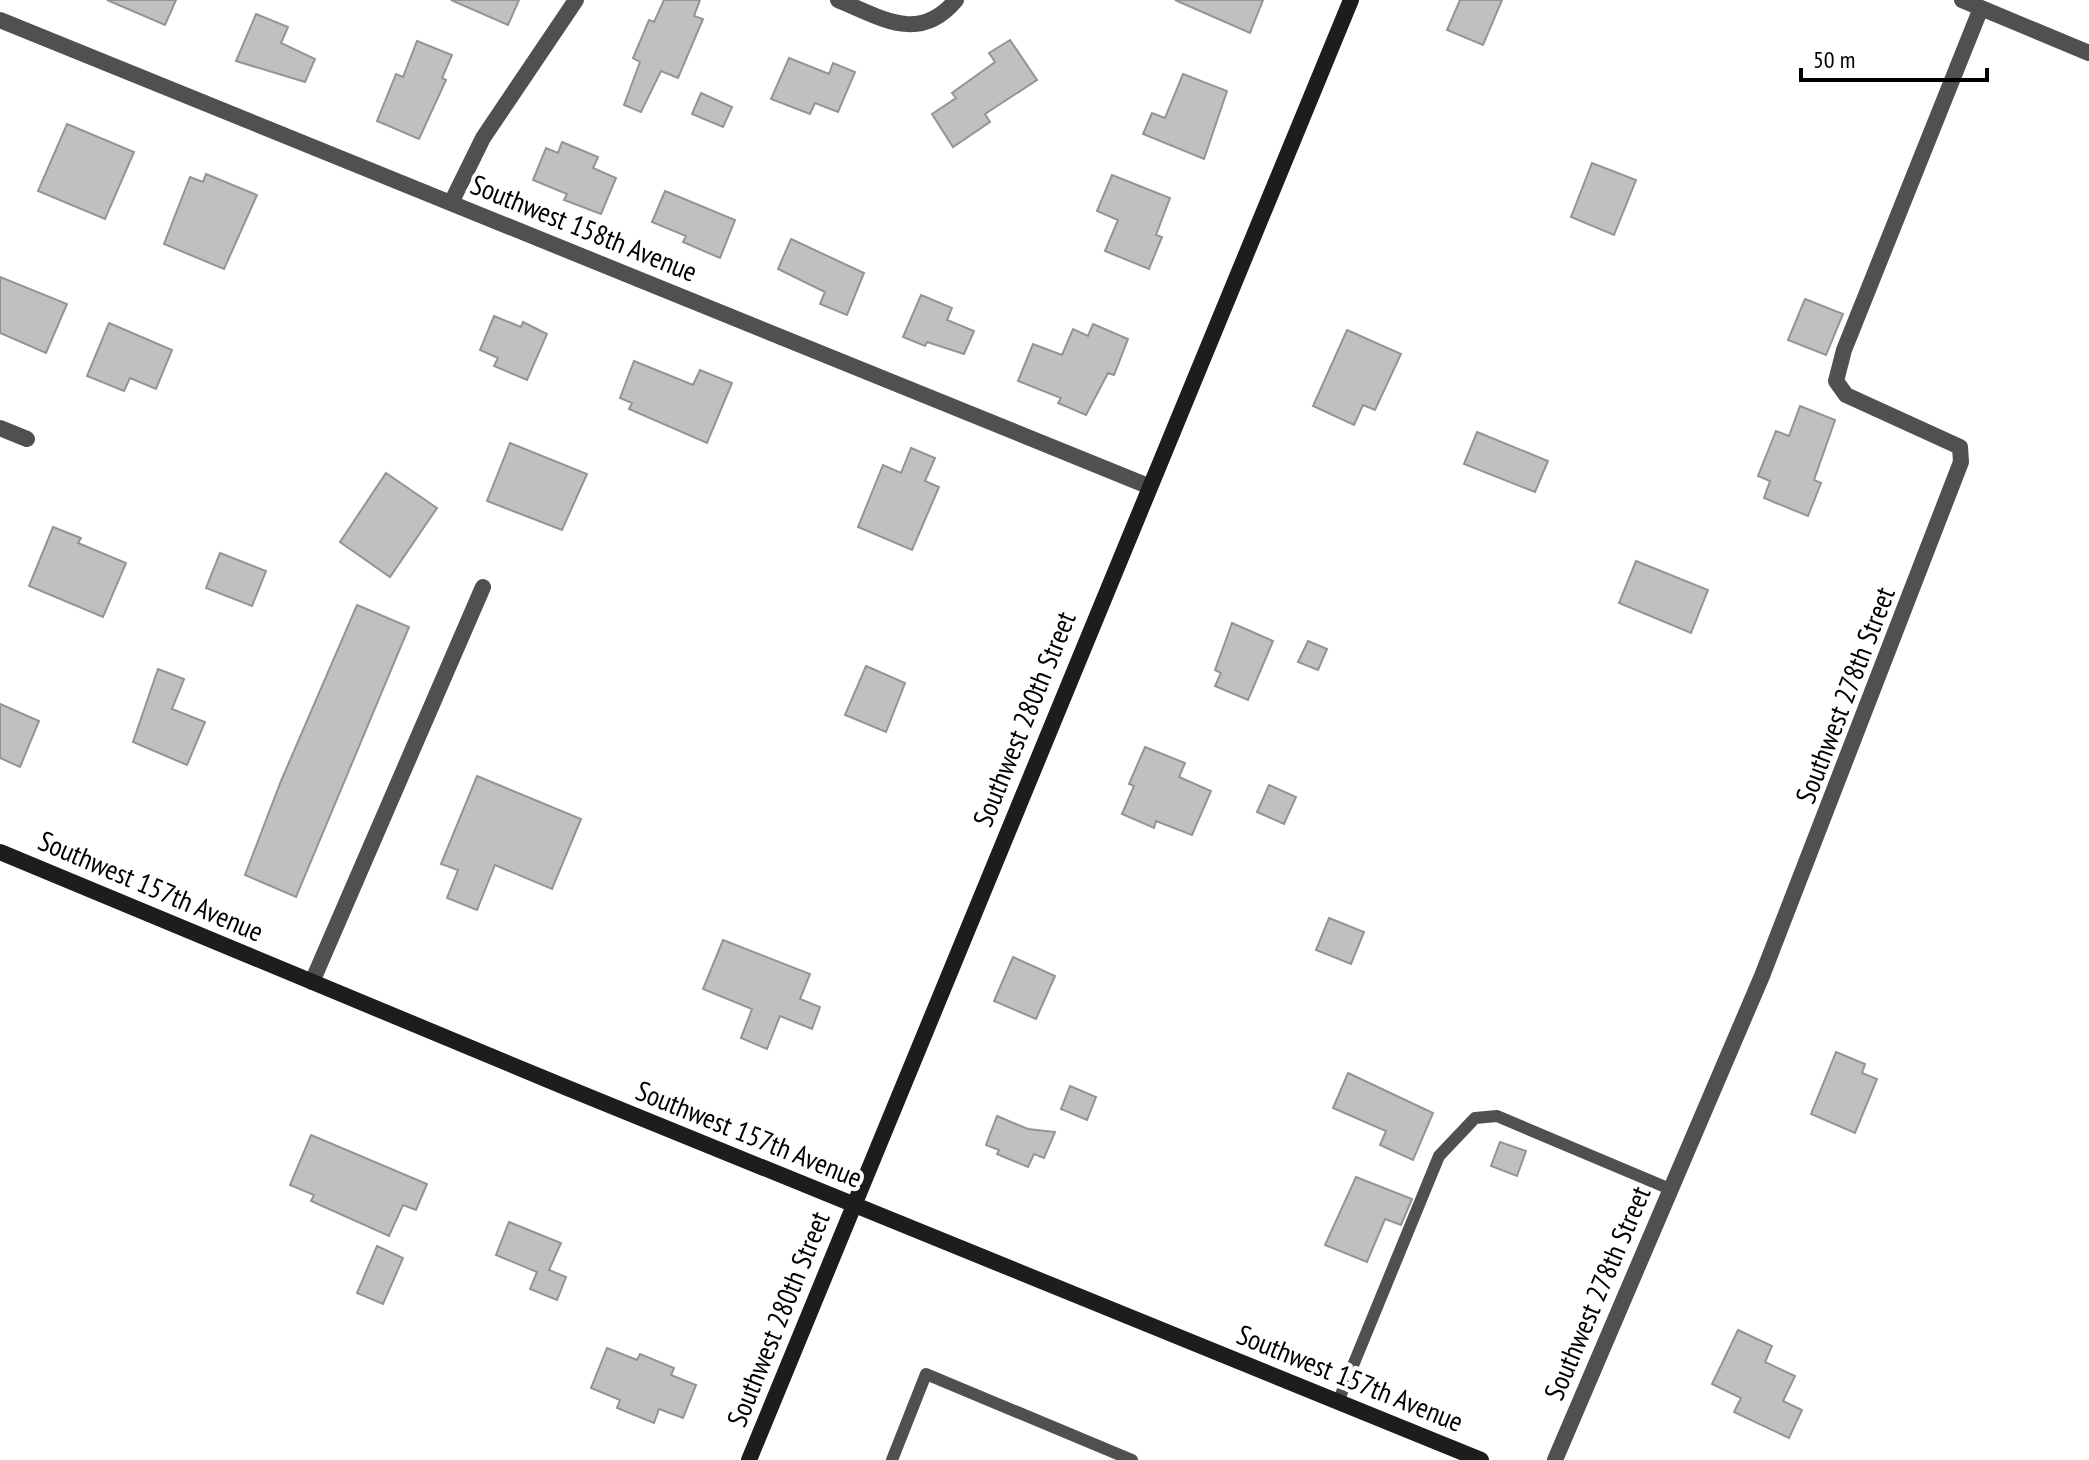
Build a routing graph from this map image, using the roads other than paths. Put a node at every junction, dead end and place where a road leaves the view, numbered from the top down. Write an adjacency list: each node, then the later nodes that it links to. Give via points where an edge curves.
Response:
1 (576, 0): 9 (street, via 490,126)
2 (838, 0): 3 (street, via 913,25 936,20)
3 (956, 0)
4 (1351, 0): 12 (street, Southwest 280th Street)
5 (1962, 0): 6 (street)
6 (1981, 8): 8 (street); 16 (street, Southwest 278th Street, via 1836,381 1846,395 1960,447 1961,462 1774,947)
7 (0, 20): 9 (street, Southwest 158th Avenue)
8 (2089, 53)
9 (451, 203): 12 (street, Southwest 158th Avenue)
10 (0, 428): 11 (street)
11 (27, 439)
12 (1148, 486): 17 (street, Southwest 280th Street)
13 (483, 587): 15 (street)
14 (0, 852): 15 (street, Southwest 157th Avenue)
15 (312, 982): 17 (street, Southwest 157th Avenue)
16 (1670, 1189): 18 (lane, via 1497,1116 1475,1118 1439,1156); 23 (street, Southwest 278th Street)
17 (853, 1204): 18 (street, Southwest 157th Avenue); 19 (street, Southwest 280th Street)
18 (1338, 1402): 22 (street, Southwest 157th Avenue)
19 (749, 1460)
20 (892, 1460): 21 (lane, via 926,1374)
21 (1132, 1460)
22 (1481, 1460)
23 (1555, 1460)

